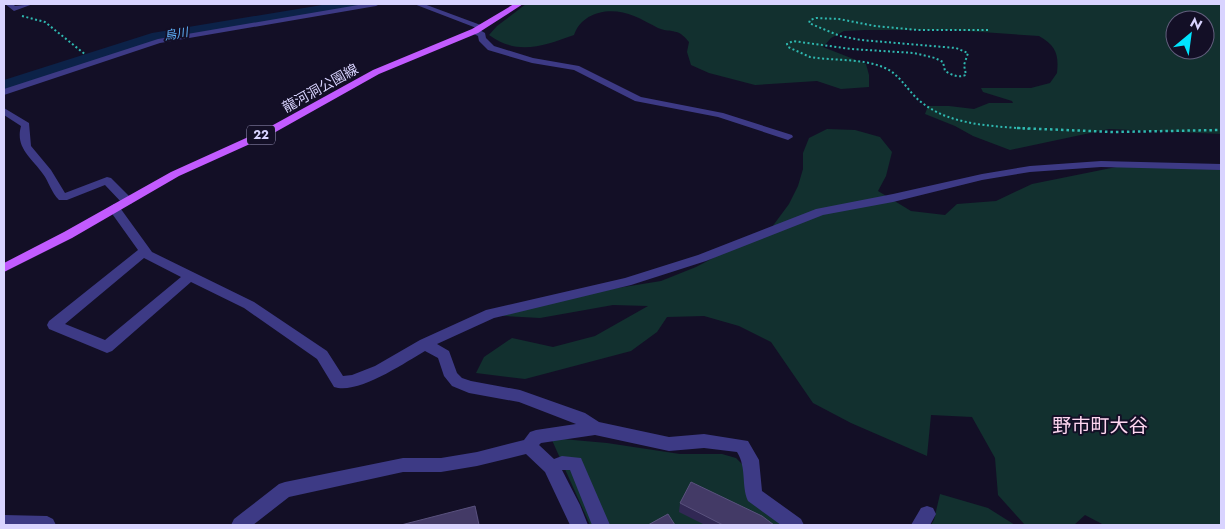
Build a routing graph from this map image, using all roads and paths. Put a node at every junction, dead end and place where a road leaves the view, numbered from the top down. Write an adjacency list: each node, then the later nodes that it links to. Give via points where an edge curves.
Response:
1 (29, 4): 5 (street)
2 (376, 4): 9 (street, via 158,41)
3 (418, 4): 6 (street)
4 (519, 4): 6 (main road, 龍河洞公園線 / 22)
5 (9, 10): 8 (path, via 45,22)
6 (478, 29): 12 (street, via 491,48 576,68 638,99 720,115); 14 (main road, 龍河洞公園線 / 22, via 376,72 275,128 175,174)
7 (988, 30): 11 (path, via 918,30 816,18 808,23 840,36 861,40 956,48 968,53 964,65 966,75 963,76 950,75 944,71 943,62 925,56 800,42 787,44 793,50 816,58 886,68 901,79 918,100 935,111 975,124 1081,132)
8 (86, 55)
9 (4, 92)
10 (4, 111): 14 (street, via 26,126 23,133 25,147 48,172 55,191 63,198 107,180)
11 (1221, 130)
12 (788, 137)
13 (1221, 167): 19 (street, via 1101,164 1030,169 820,212 702,258 626,282 491,314)
14 (127, 201): 15 (main road, 龍河洞公園線 / 22)
15 (114, 208): 16 (street); 17 (main road, 龍河洞公園線 / 22)
16 (146, 250): 18 (street, via 148,255); 18 (street, via 54,325 107,347)
17 (4, 268)
18 (190, 276): 19 (street, via 249,305 322,355 339,383 380,370)
19 (425, 344): 20 (street, via 444,355 451,376 457,382 520,396 580,418)
20 (595, 428): 21 (street, via 536,437); 28 (street, via 669,444 704,441 742,446 751,460 754,495)
21 (529, 446): 22 (street); 25 (street, via 441,465 402,465 285,490)
22 (551, 467): 26 (street); 27 (street, via 575,463)
23 (4, 523): 24 (street)
24 (47, 525)
25 (240, 525)
26 (579, 525)
27 (601, 525)
28 (795, 525)

